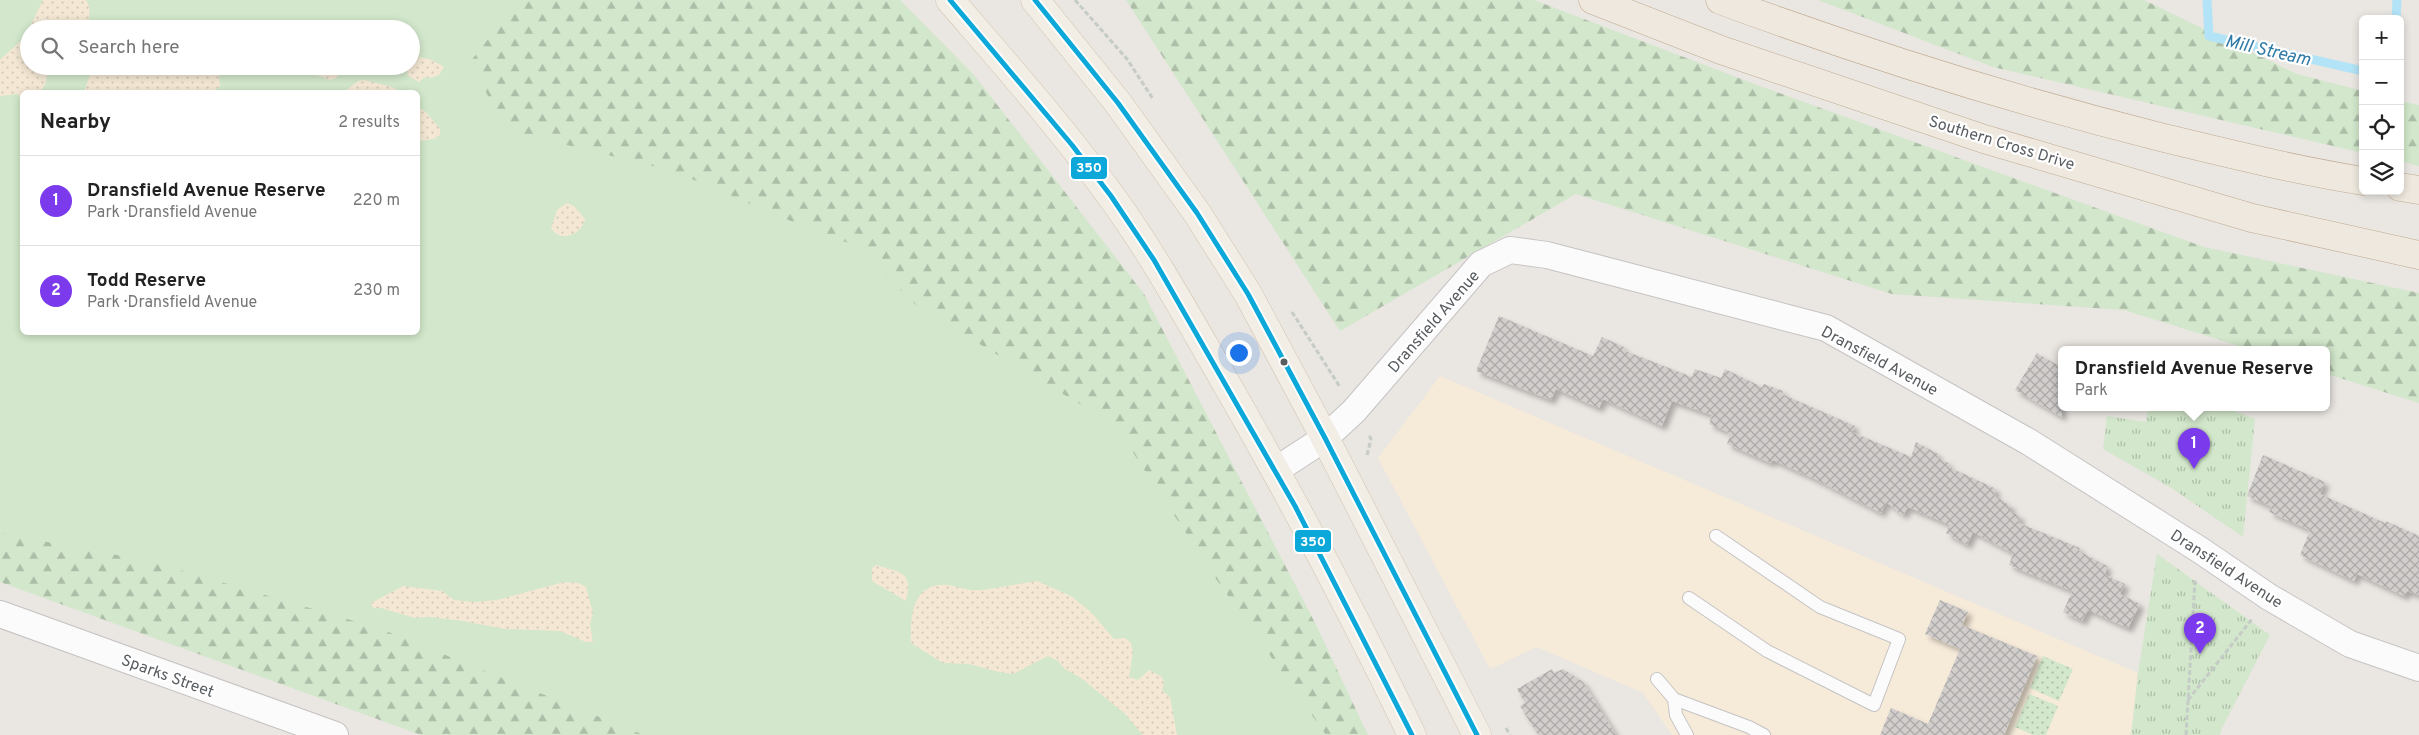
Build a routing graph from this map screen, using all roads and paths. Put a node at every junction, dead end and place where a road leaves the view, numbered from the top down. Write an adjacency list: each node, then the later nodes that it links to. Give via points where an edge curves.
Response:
1 (950, 0): 10 (main road, via 1029,90 1112,197 1174,294)
2 (1035, 0): 9 (main road, via 1118,104 1197,213 1248,294)
3 (1593, 0): 8 (highway, Southern Cross Drive, via 1721,50 1984,139 2252,218)
4 (1720, 0): 5 (highway, via 1970,86 2298,171)
5 (2359, 180)
6 (2404, 188): 7 (highway)
7 (2419, 190)
8 (2419, 255)
9 (1325, 438): 10 (street, Dransfield Avenue); 12 (street, Dransfield Avenue, via 1361,404 1481,264 1510,250 1546,256 1826,328 2029,442); 22 (main road)
10 (1276, 470): 21 (main road)
11 (1716, 536): 14 (lane, via 1820,607 1899,639 1874,705 1767,651)
12 (2200, 550): 13 (street, Dransfield Avenue); 19 (path, via 2194,583)
13 (2269, 597): 16 (street, Dransfield Avenue, via 2350,644); 19 (path)
14 (1689, 598)
15 (0, 614): 20 (street, Sparks Street)
16 (2419, 668)
17 (1657, 679): 18 (lane)
18 (1674, 699): 23 (lane, via 1676,716); 24 (lane)
19 (2188, 700): 25 (path)
20 (335, 735)
21 (1412, 735)
22 (1477, 735)
23 (1688, 735)
24 (1764, 735)
25 (2186, 735)

